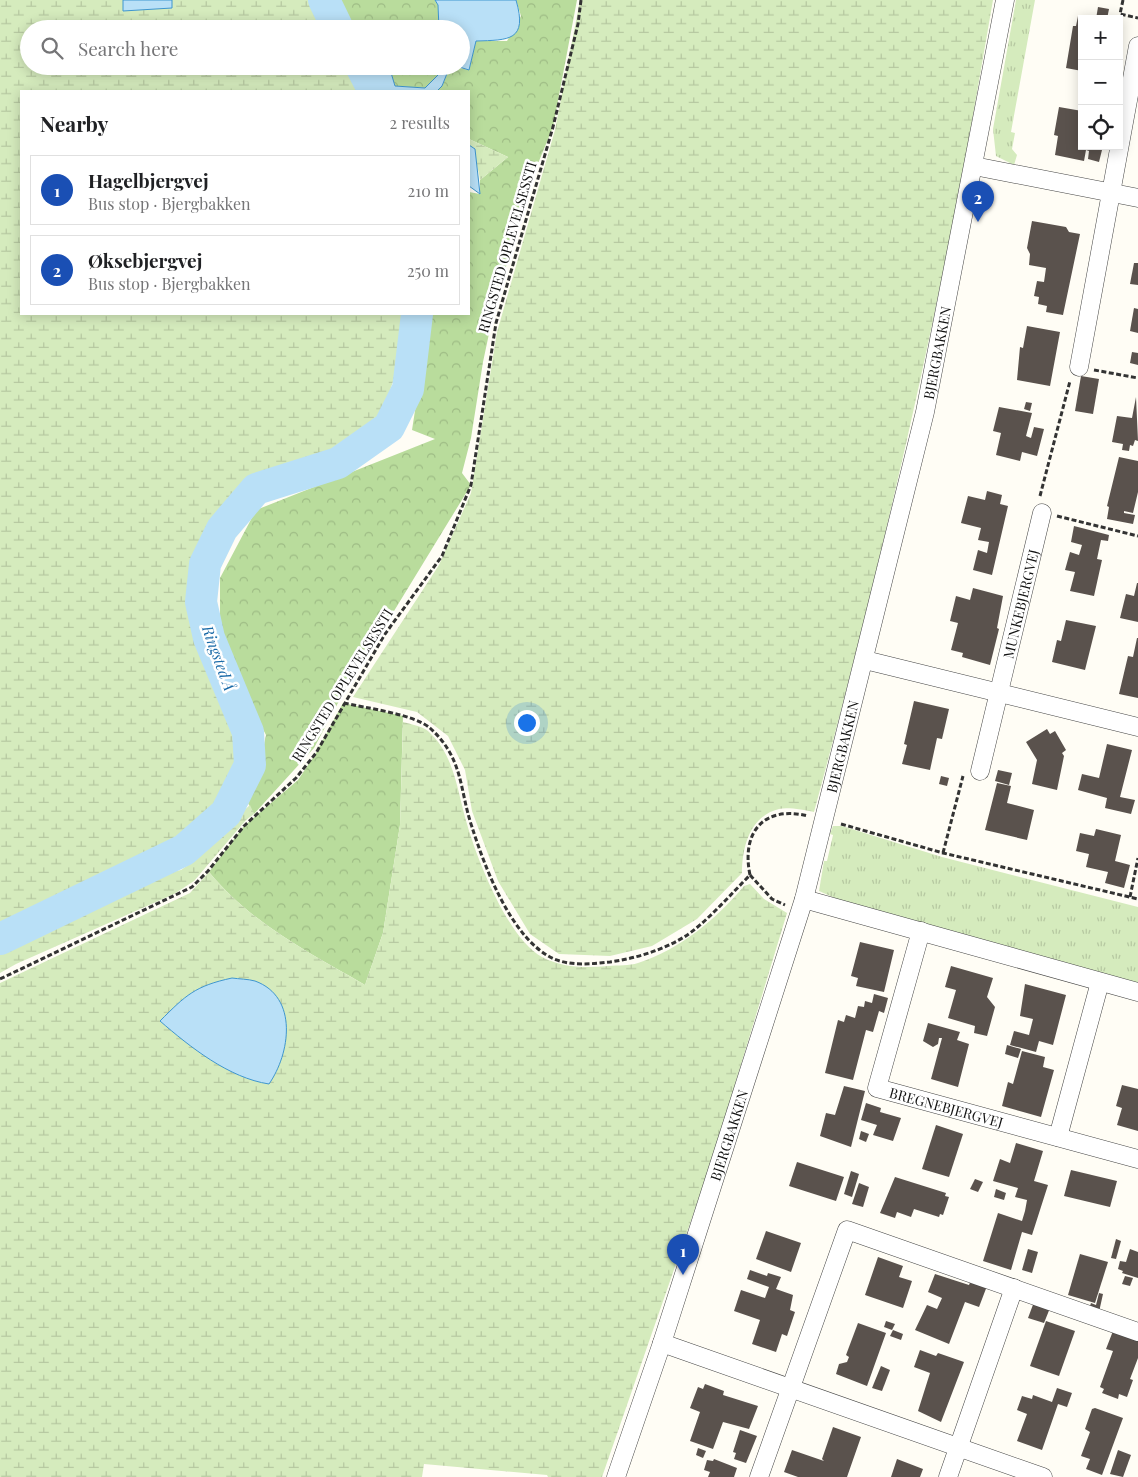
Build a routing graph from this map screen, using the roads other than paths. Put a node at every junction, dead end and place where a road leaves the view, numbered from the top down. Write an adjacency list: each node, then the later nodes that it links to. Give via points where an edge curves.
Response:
1 (1005, 0): 3 (street, BJERGBAKKEN)
2 (1138, 46): 4 (street)
3 (974, 166): 4 (street); 8 (street, BJERGBAKKEN, via 925,412)
4 (1111, 193): 5 (street); 6 (street)
5 (1138, 198)
6 (1079, 367)
7 (1042, 513): 9 (street, MUNKEBJERGVEJ)
8 (865, 660): 9 (street); 12 (street, BJERGBAKKEN)
9 (999, 693): 10 (street); 11 (street, MUNKEBJERGVEJ)
10 (1138, 727)
11 (980, 771)
12 (802, 905): 13 (street); 20 (street, BJERGBAKKEN)
13 (921, 931): 14 (street); 16 (street, BREGNEBJERGVEJ, via 877,1088)
14 (1100, 982): 15 (street); 16 (street)
15 (1138, 992)
16 (1058, 1138): 17 (street, BREGNEBJERGVEJ)
17 (1138, 1159)
18 (1014, 1288): 19 (street); 21 (street, via 847,1230); 22 (street)
19 (1138, 1332)
20 (662, 1343): 21 (street); 23 (street, BJERGBAKKEN)
21 (791, 1388): 22 (street); 24 (street)
22 (958, 1447): 25 (street); 26 (street)
23 (616, 1477)
24 (759, 1477)
25 (948, 1477)
26 (1043, 1477)

